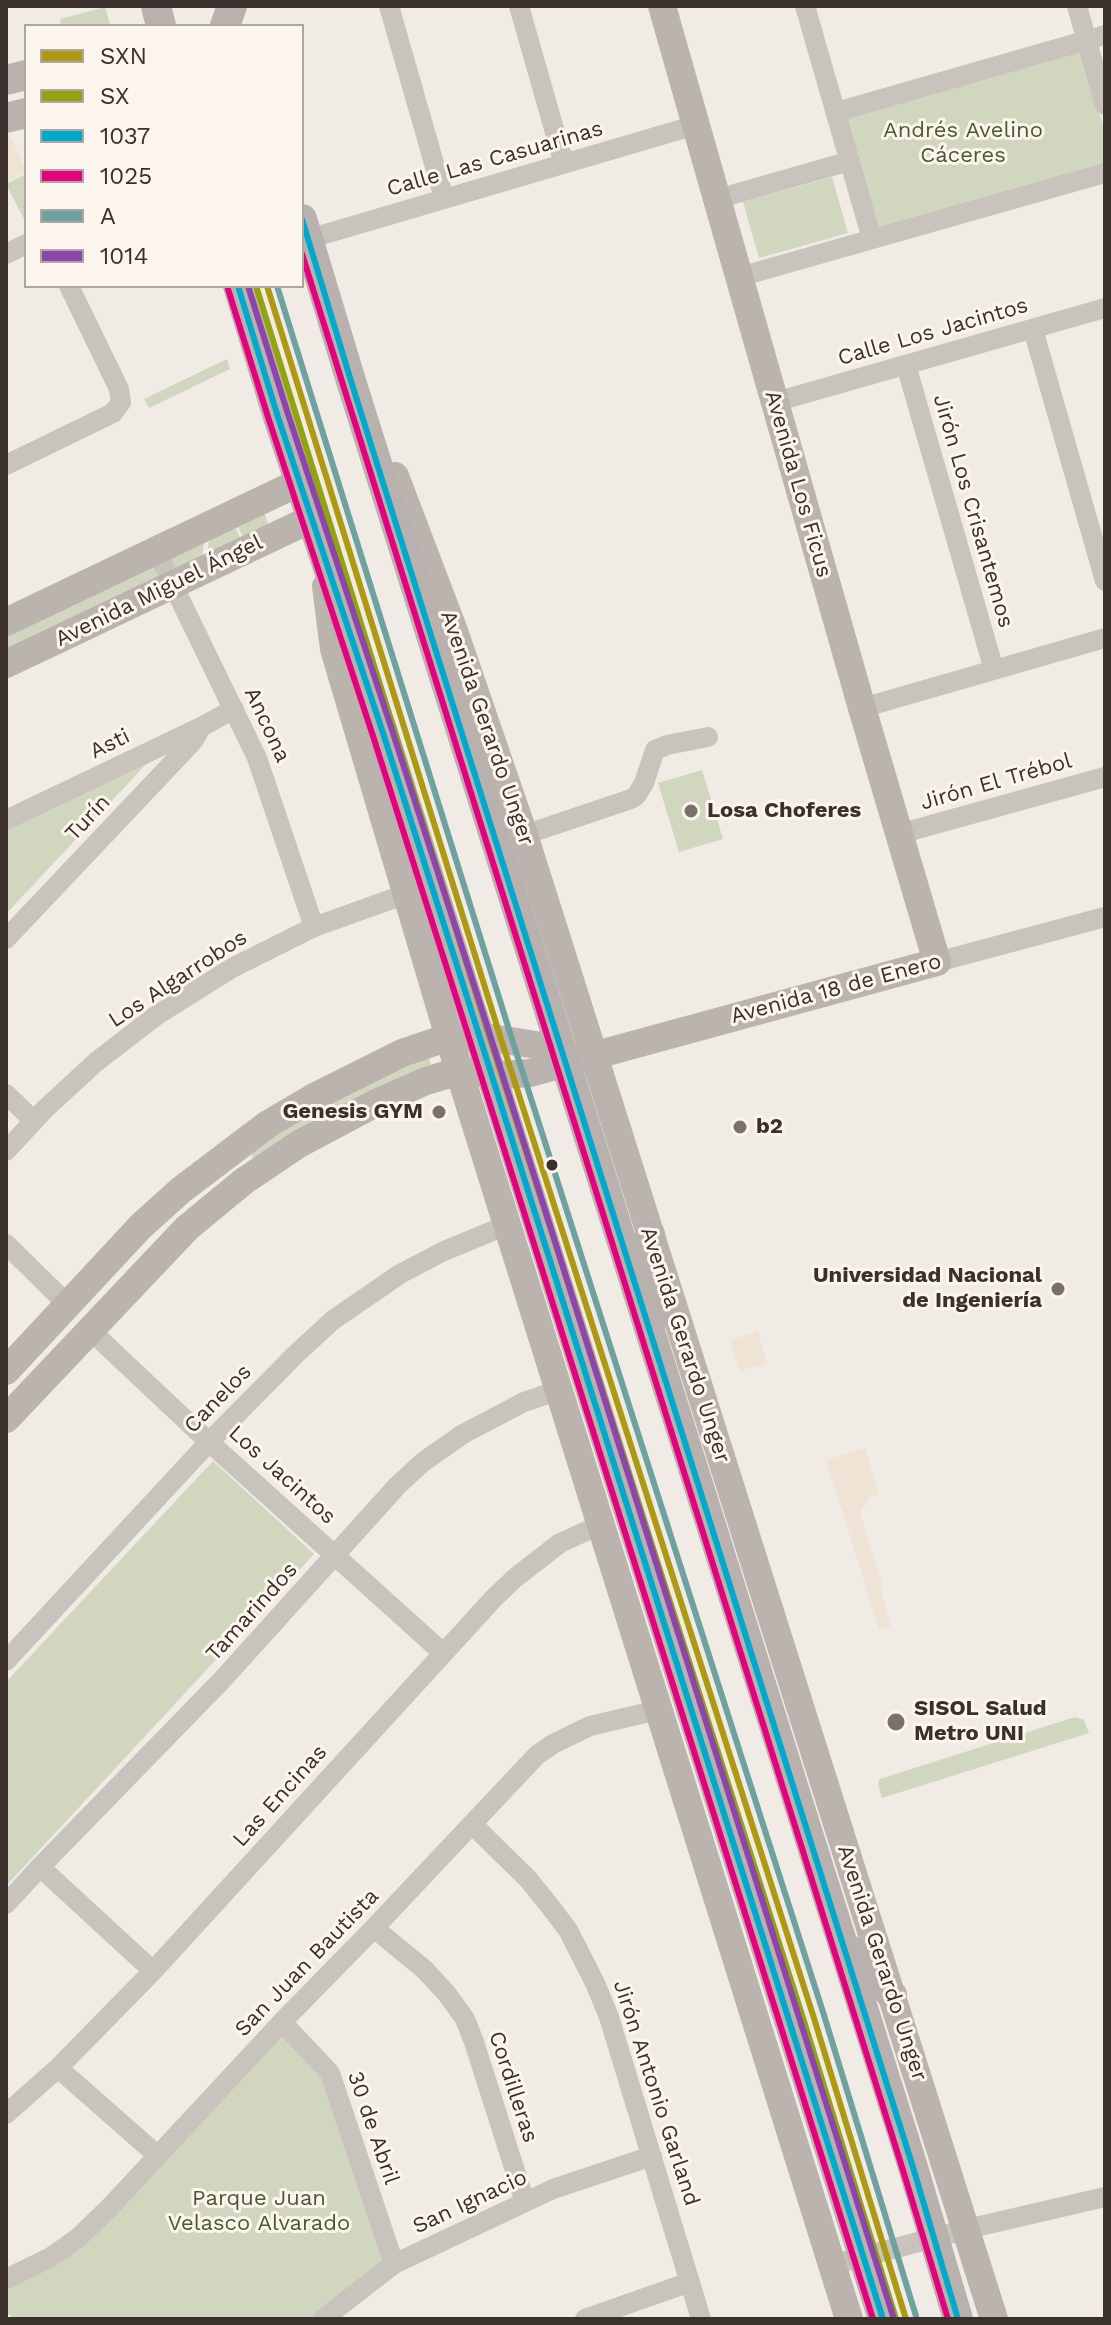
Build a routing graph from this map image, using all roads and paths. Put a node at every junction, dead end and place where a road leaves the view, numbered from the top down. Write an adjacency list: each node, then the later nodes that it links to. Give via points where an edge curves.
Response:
1 (389, 6): 14 (street)
2 (519, 6): 12 (street)
3 (662, 6): 10 (street, Avenida Los Ficus)
4 (805, 6): 9 (street)
5 (1077, 6): 6 (street)
6 (1096, 38): 7 (street); 9 (street)
7 (1100, 65): 8 (street)
8 (1105, 105)
9 (836, 112): 11 (street)
10 (696, 125): 12 (street, Calle Las Casuarinas); 15 (street, Avenida Los Ficus)
11 (850, 161): 15 (street); 17 (street)
12 (564, 164): 14 (street, Calle Las Casuarinas)
13 (1105, 173): 17 (street)
14 (444, 198): 16 (street, Calle Las Casuarinas)
15 (717, 199): 20 (street, Avenida Los Ficus)
16 (305, 229): 26 (main road)
17 (872, 239): 20 (street)
18 (24, 245): 19 (street)
19 (6, 254)
20 (739, 277): 27 (street, Avenida Los Ficus)
21 (70, 288): 28 (street, via 121,402 113,413)
22 (239, 288): 29 (main road)
23 (1105, 308): 24 (street, Calle Los Jacintos)
24 (1033, 329): 25 (street, Calle Los Jacintos); 32 (street)
25 (906, 365): 27 (street, Calle Los Jacintos); 37 (street, Jirón Los Crisantemos)
26 (351, 381): 45 (street, Avenida Gerardo Unger, via 380,435); 53 (main road)
27 (775, 402): 38 (street, Avenida Los Ficus)
28 (6, 465)
29 (300, 482): 30 (main road); 31 (street, Avenida Miguel Ángel)
30 (316, 529): 33 (street, Avenida Miguel Ángel); 46 (street, via 334,649); 52 (main road)
31 (156, 550): 33 (street, Ancona); 34 (street, Avenida Miguel Ángel)
32 (1105, 581)
33 (173, 584): 36 (street, Avenida Miguel Ángel); 39 (street, Ancona)
34 (6, 622)
35 (1105, 638): 37 (street)
36 (6, 664)
37 (994, 670): 38 (street)
38 (862, 708): 44 (street, Avenida Los Ficus)
39 (234, 709): 40 (street, Asti); 48 (street, Ancona, via 268,785)
40 (201, 727): 43 (street, Asti); 49 (street, Turín)
41 (708, 737): 45 (street, via 655,750 644,783 631,799)
42 (1105, 777): 44 (street, Jirón El Trébol)
43 (6, 820)
44 (899, 834): 50 (street, Avenida Los Ficus)
45 (524, 835): 53 (street, Avenida Gerardo Unger)
46 (406, 894): 48 (street, Los Algarrobos); 51 (street)
47 (1105, 917): 50 (street, Avenida 18 de Enero)
48 (314, 927): 57 (street, Los Algarrobos, via 232,968 157,1015 96,1062)
49 (6, 939)
50 (937, 962): 53 (street, Avenida 18 de Enero)
51 (449, 1037): 52 (street); 54 (street); 59 (street, via 348,1078)
52 (480, 1037): 53 (street); 55 (main road)
53 (580, 1058): 55 (street, Avenida 18 de Enero, via 530,1073); 62 (street, Avenida Gerardo Unger); 68 (main road)
54 (459, 1071): 55 (street, Avenida 18 de Enero); 60 (street, via 337,1122); 61 (street)
55 (491, 1074): 92 (main road)
56 (6, 1094): 57 (street)
57 (34, 1121): 58 (street, Los Algarrobos)
58 (6, 1151)
59 (224, 1155): 60 (street); 64 (street, via 141,1226)
60 (244, 1181): 65 (street, via 187,1228)
61 (507, 1225): 67 (street); 70 (street, Canelos, via 400,1274 333,1320)
62 (650, 1234): 68 (main road); 82 (street, Avenida Gerardo Unger)
63 (6, 1244): 64 (street)
64 (68, 1305): 66 (street)
65 (90, 1330): 69 (street); 70 (street, Los Jacintos)
66 (6, 1371)
67 (559, 1390): 71 (street); 72 (street, Tamarindos, via 500,1413 445,1446 398,1485)
68 (673, 1402): 80 (main road)
69 (6, 1419)
70 (209, 1442): 72 (street, Los Jacintos); 74 (street, Canelos)
71 (600, 1525): 73 (street, Las Encinas, via 560,1543 515,1578); 75 (street)
72 (336, 1555): 73 (street, Los Jacintos); 77 (street, Tamarindos)
73 (443, 1653): 81 (street, Las Encinas)
74 (6, 1661)
75 (658, 1710): 76 (street, San Juan Bautista, via 590,1726 553,1744); 94 (street)
76 (473, 1825): 79 (street, San Juan Bautista); 87 (street, Jirón Antonio Garland, via 528,1879 581,1953 609,2017)
77 (40, 1867): 78 (street, Tamarindos); 81 (street)
78 (6, 1904)
79 (374, 1928): 83 (street, San Juan Bautista); 89 (street, Cordilleras, via 425,1970 465,2019)
80 (843, 1943): 82 (main road); 91 (main road)
81 (153, 1971): 84 (street, Las Encinas)
82 (892, 1995): 90 (street, Avenida Gerardo Unger)
83 (282, 2022): 86 (street, San Juan Bautista); 93 (street, 30 de Abril, via 330,2073)
84 (58, 2068): 85 (street, Las Encinas); 86 (street)
85 (6, 2114)
86 (157, 2155): 95 (street, San Juan Bautista, via 78,2238)
87 (652, 2156): 89 (street, San Ignacio); 96 (street, Jirón Antonio Garland)
88 (1105, 2197): 90 (street)
89 (525, 2202): 93 (street, San Ignacio)
90 (967, 2229): 91 (street); 103 (street, Avenida Gerardo Unger)
91 (934, 2238): 92 (street); 102 (main road)
92 (864, 2257): 94 (street); 101 (main road)
93 (394, 2264): 97 (street, San Ignacio)
94 (832, 2265): 100 (street)
95 (6, 2279)
96 (690, 2282): 98 (street); 99 (street, Jirón Antonio Garland)
97 (323, 2319)
98 (585, 2319)
99 (701, 2319)
100 (849, 2319)
101 (883, 2319)
102 (958, 2319)
103 (994, 2319)

